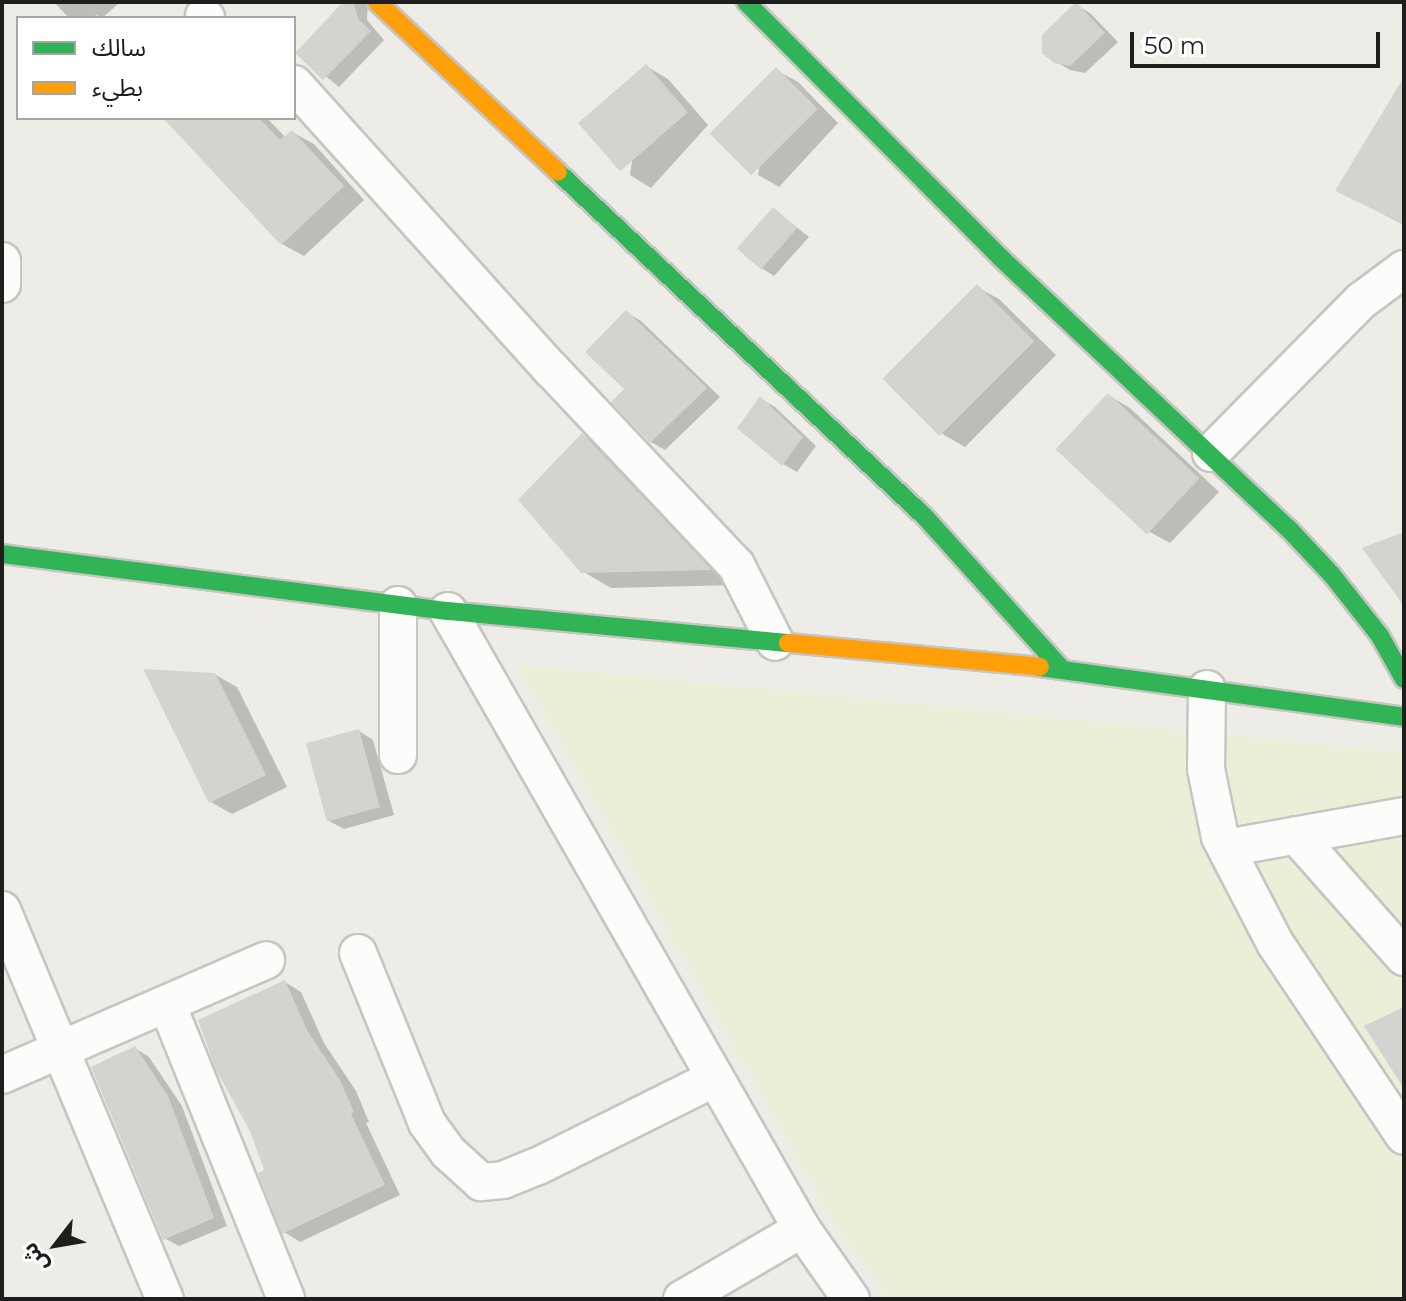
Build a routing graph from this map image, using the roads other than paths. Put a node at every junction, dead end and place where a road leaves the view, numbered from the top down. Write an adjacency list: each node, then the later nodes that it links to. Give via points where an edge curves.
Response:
1 (377, 2): 12 (street, via 925,517)
2 (746, 2): 7 (street, via 1001,258)
3 (296, 86): 11 (street, via 736,565)
4 (2, 261): 6 (street)
5 (1404, 269): 7 (street, via 1361,301)
6 (2, 284)
7 (1211, 453): 13 (street, via 1332,575 1380,636)
8 (2, 554): 9 (street)
9 (398, 605): 10 (street); 16 (street)
10 (448, 611): 11 (street); 27 (street)
11 (775, 642): 12 (street)
12 (1062, 669): 14 (street)
13 (1404, 679)
14 (1207, 689): 15 (street); 19 (street, via 1210,803)
15 (1404, 717)
16 (398, 755)
17 (1404, 816): 18 (street)
18 (1296, 835): 19 (street); 22 (street)
19 (1226, 848): 28 (street, via 1275,943)
20 (2, 910): 25 (street)
21 (358, 953): 27 (street, via 427,1123 448,1152 481,1182 503,1180 538,1166)
22 (1404, 957)
23 (266, 960): 24 (street)
24 (167, 1004): 25 (street); 31 (street)
25 (61, 1052): 26 (street); 30 (street)
26 (2, 1075)
27 (715, 1078): 29 (street)
28 (1404, 1136)
29 (802, 1229): 32 (street); 33 (street)
30 (165, 1299)
31 (286, 1299)
32 (682, 1299)
33 (851, 1299)

